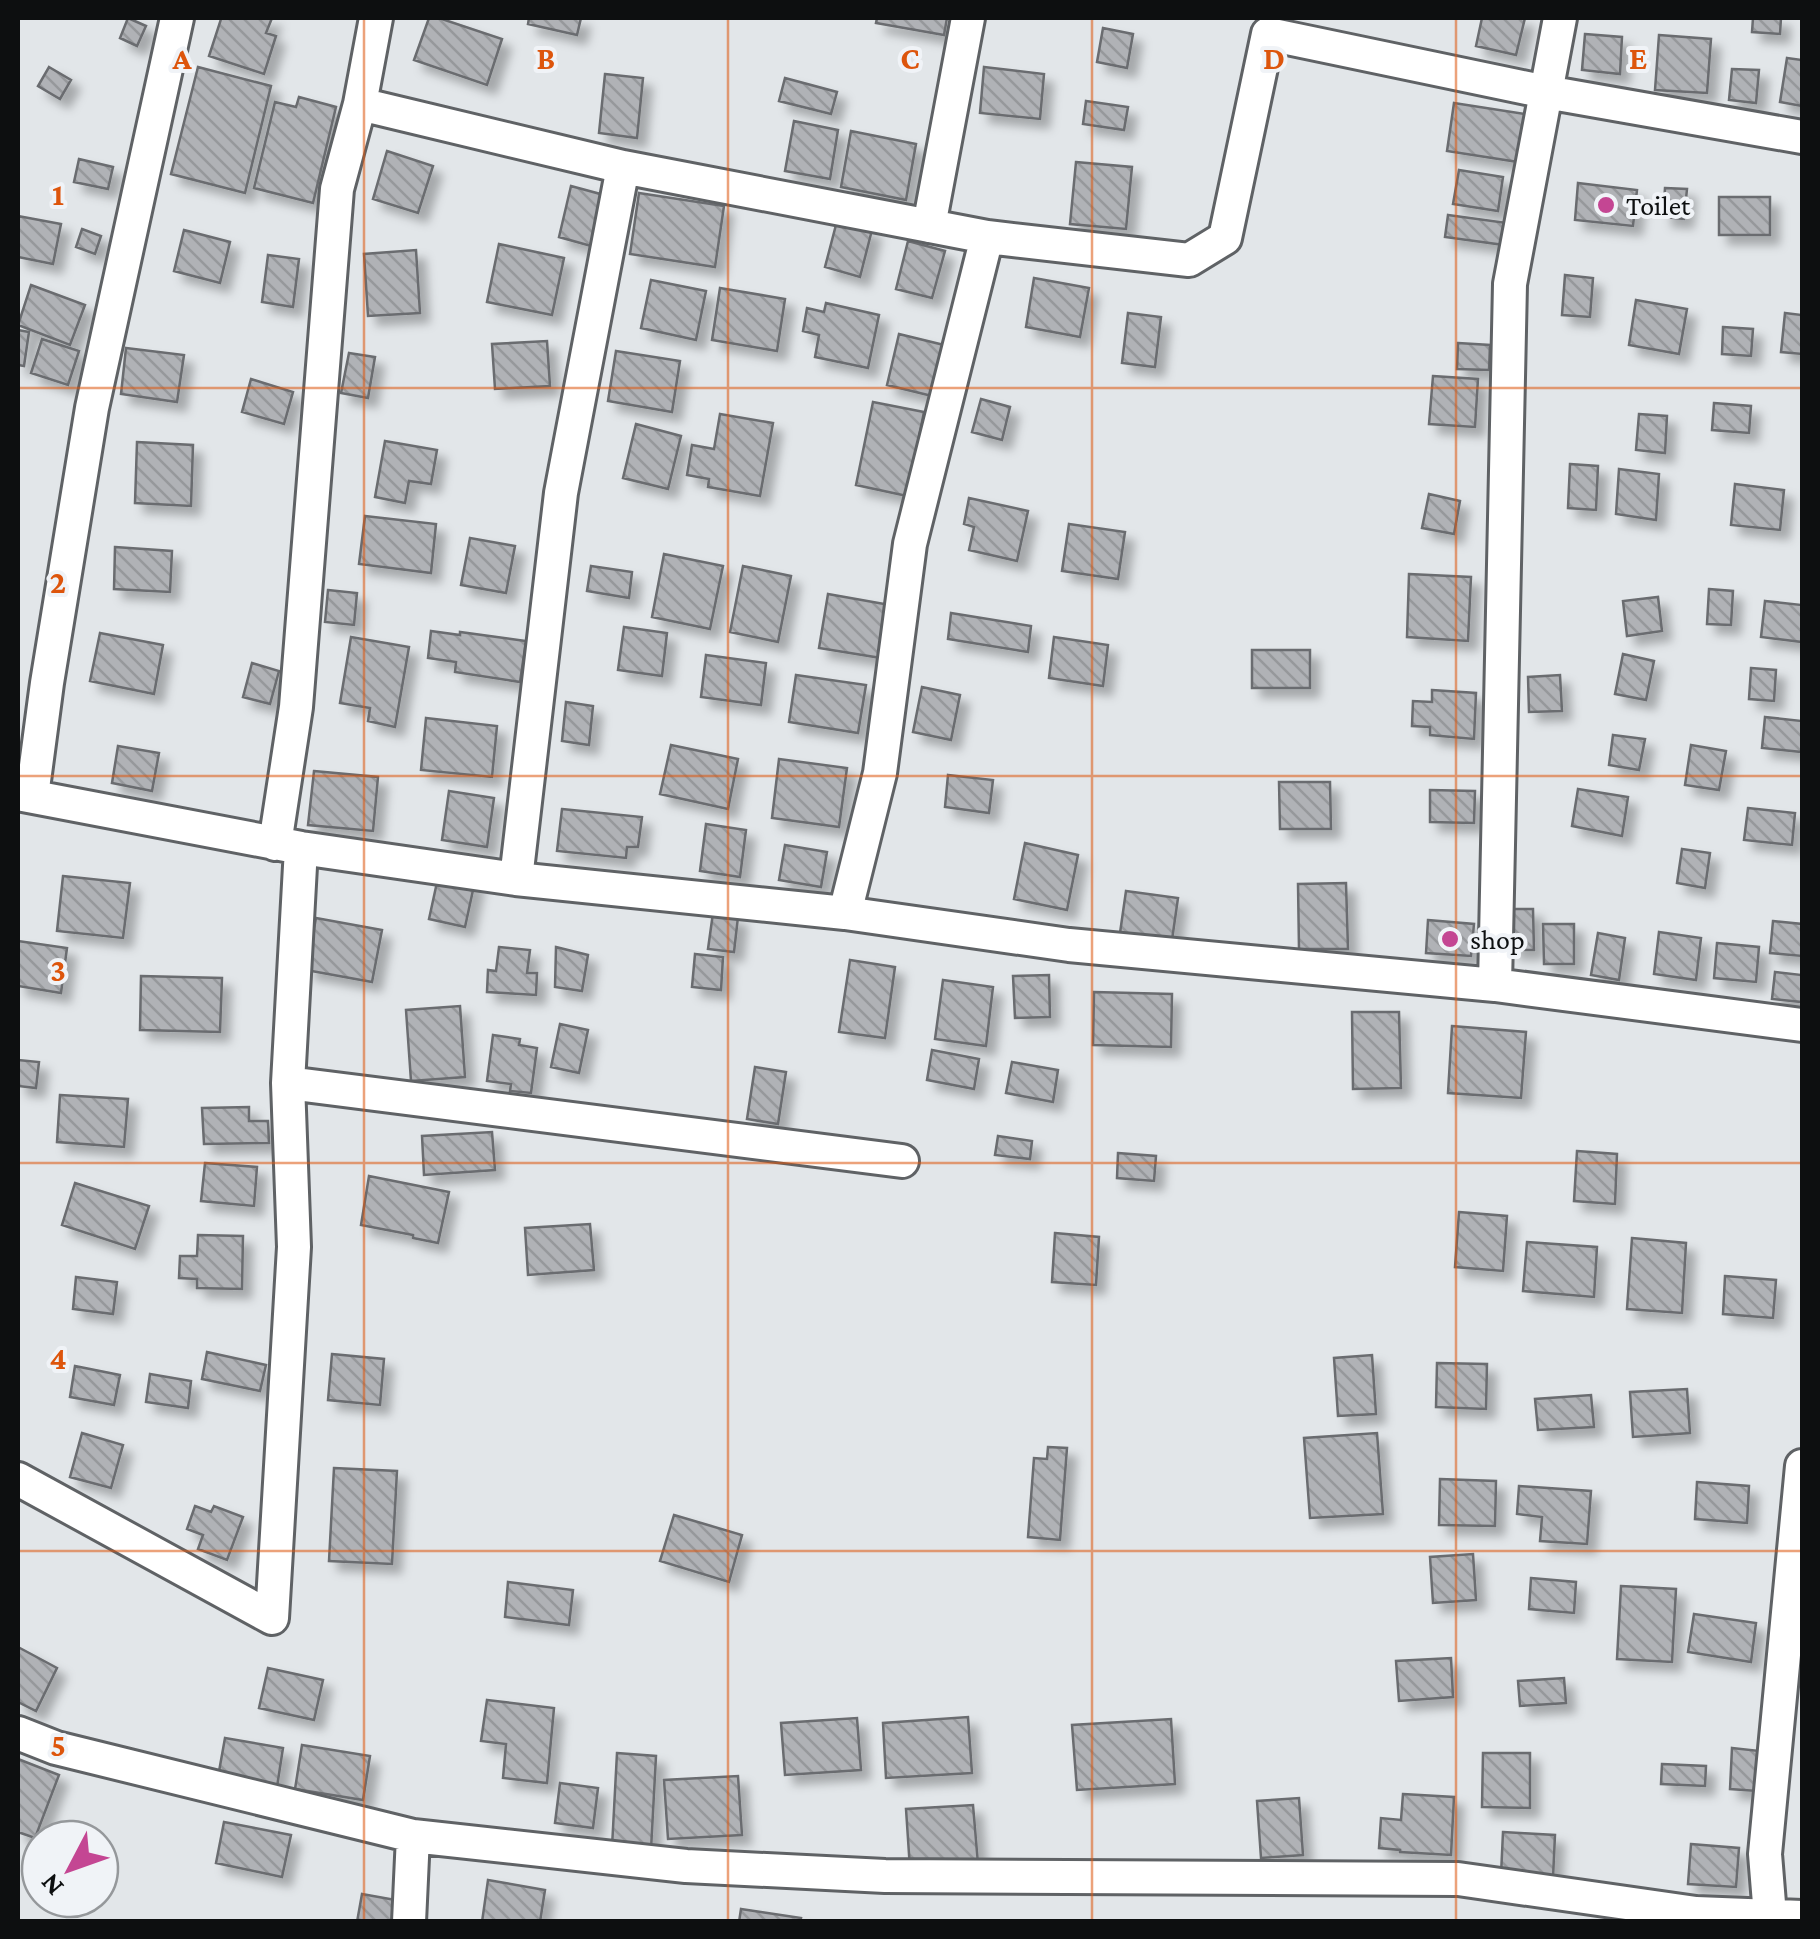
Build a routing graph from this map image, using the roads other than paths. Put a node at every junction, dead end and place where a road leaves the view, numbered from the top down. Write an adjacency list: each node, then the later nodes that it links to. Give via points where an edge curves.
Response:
1 (176, 18): 12 (street, via 92,408)
2 (376, 18): 7 (street)
3 (968, 18): 10 (street)
4 (1560, 18): 6 (street)
5 (1269, 26): 6 (street); 11 (street, via 1225,238 1189,260)
6 (1546, 92): 8 (street); 16 (street, via 1510,284)
7 (360, 104): 9 (street); 13 (street, via 338,188)
8 (1802, 137)
9 (623, 167): 10 (street); 14 (street, via 561,493)
10 (929, 226): 11 (street)
11 (987, 237): 15 (street, via 910,544 880,773)
12 (25, 795): 13 (street)
13 (288, 846): 14 (street); 18 (street)
14 (516, 878): 15 (street)
15 (845, 913): 16 (street, via 1069,945)
16 (1494, 985): 17 (street)
17 (1802, 1025)
18 (288, 1083): 19 (street); 21 (street, via 294,1247 272,1618)
19 (902, 1161)
20 (1802, 1466): 24 (street, via 1765,1854)
21 (18, 1479)
22 (18, 1733): 23 (street)
23 (413, 1836): 24 (street, via 686,1866 885,1876 1458,1879 1696,1913); 25 (street)
24 (1786, 1916)
25 (409, 1922)

